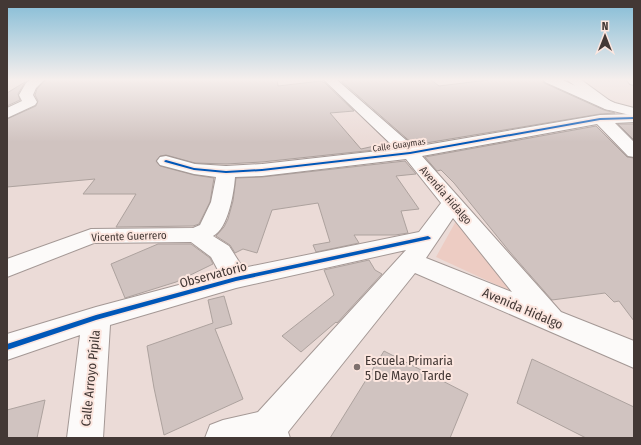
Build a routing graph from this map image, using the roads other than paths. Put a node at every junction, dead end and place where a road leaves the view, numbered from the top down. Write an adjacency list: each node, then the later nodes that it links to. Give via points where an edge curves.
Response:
1 (29, 100): 7 (street, via 30,102)
2 (351, 100): 10 (street, Avendia Hidalgo)
3 (583, 100): 6 (street)
4 (592, 100): 6 (street)
5 (634, 112): 6 (street)
6 (605, 113): 8 (street, Calle Guaymas); 9 (street, via 609,126); 10 (street, Calle Guaymas)
7 (7, 114)
8 (634, 118)
9 (634, 152)
10 (410, 153): 12 (street, Calle Guaymas); 13 (street, Avendia Hidalgo)
11 (166, 161): 12 (street, Calle Guaymas)
12 (226, 172): 14 (street, via 224,199 220,211 208,230)
13 (453, 202): 15 (street); 19 (street, Avendia Hidalgo)
14 (196, 235): 16 (street, Vicente Guerrero, via 91,236); 17 (street, via 220,252)
15 (420, 249): 17 (street, Observatorio); 19 (street, Avenida Hidalgo); 22 (street)
16 (7, 268)
17 (236, 279): 18 (street, Observatorio)
18 (96, 318): 20 (street, Observatorio); 23 (street, Calle Arroyo Pípila)
19 (552, 321): 21 (street, Avenida Hidalgo)
20 (7, 347)
21 (634, 355)
22 (270, 433): 24 (street)
23 (85, 438)
24 (223, 438)

